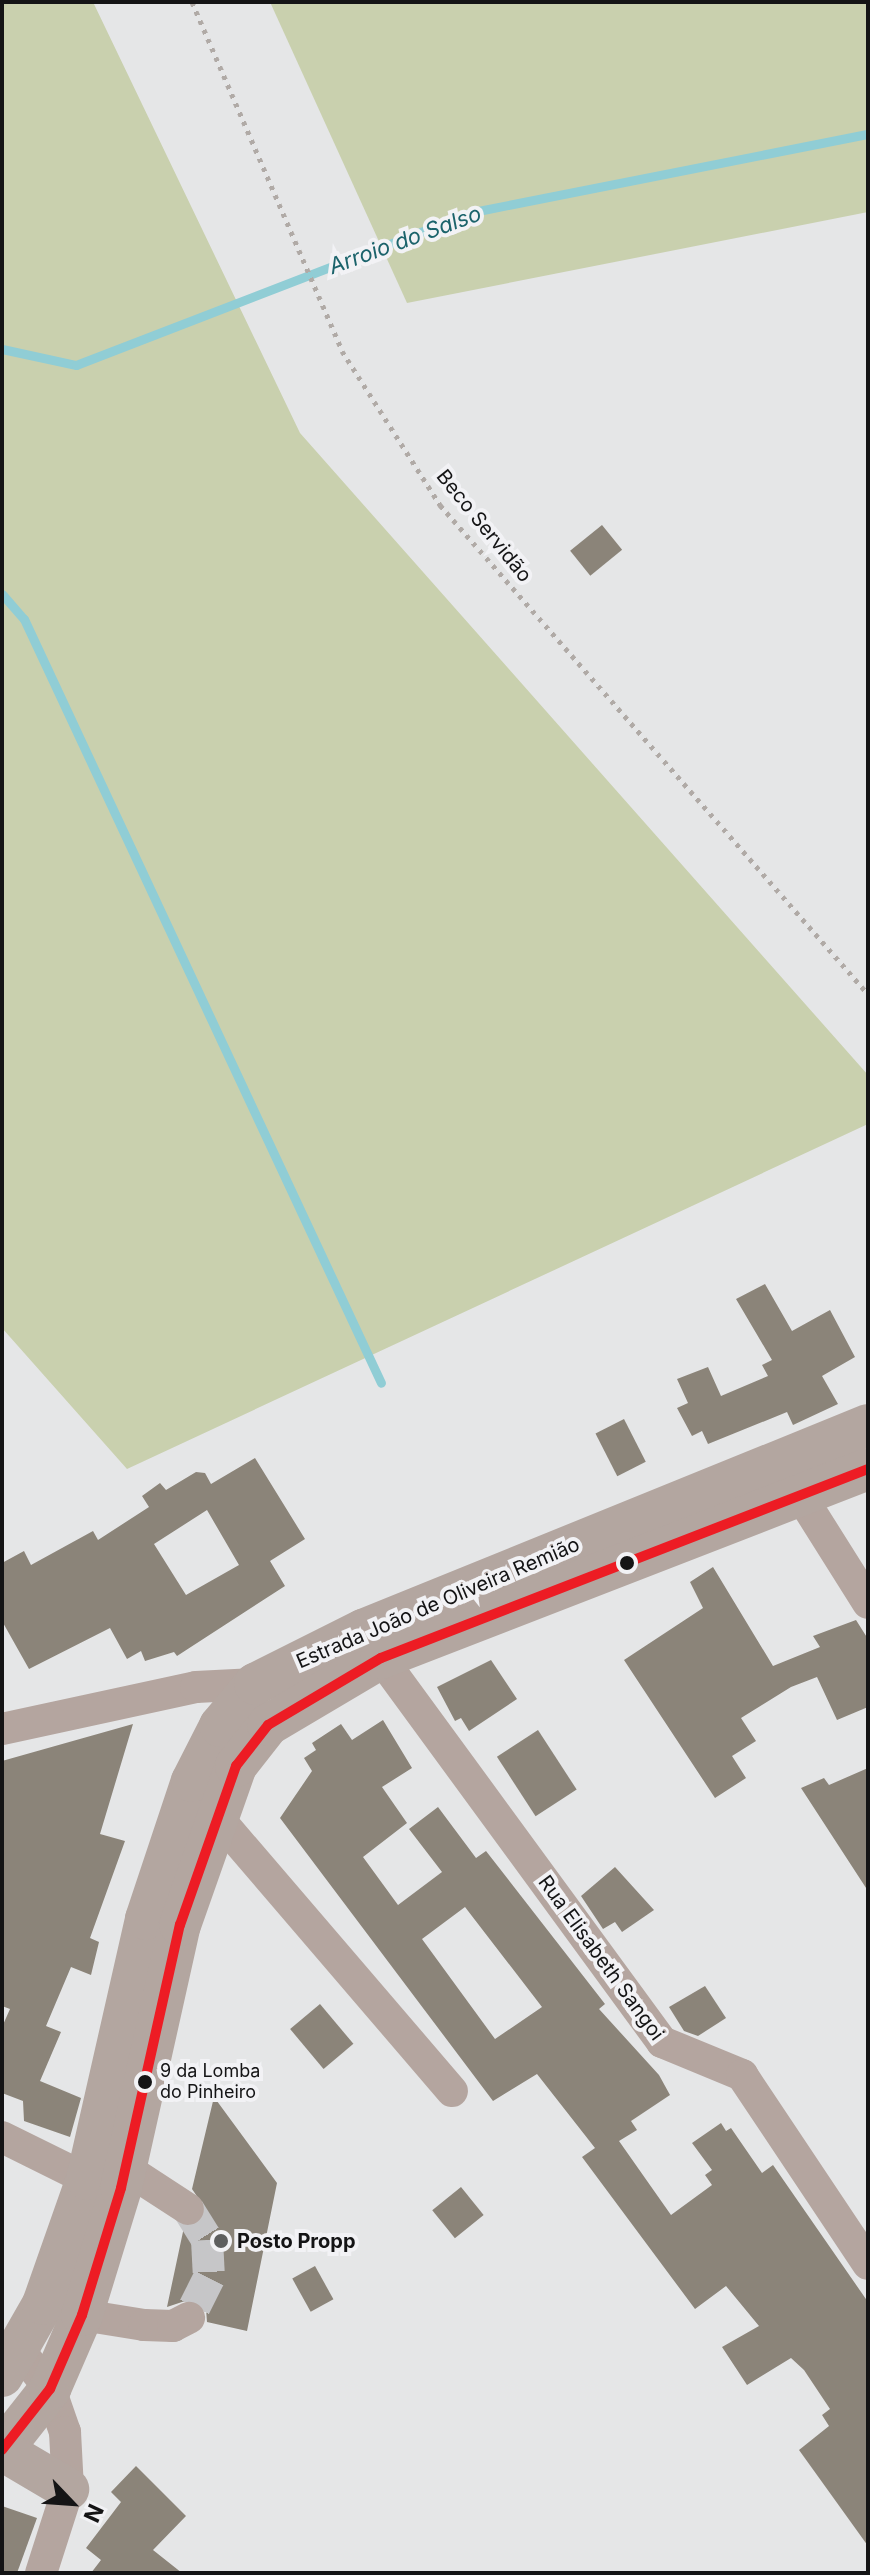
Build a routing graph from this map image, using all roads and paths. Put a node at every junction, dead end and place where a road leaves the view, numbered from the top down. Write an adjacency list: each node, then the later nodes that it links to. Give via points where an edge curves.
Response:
1 (192, 2): 2 (path, Beco Servidão, via 342,351 440,505)
2 (868, 994)
3 (868, 1425): 8 (main road, Estrada João de Oliveira Remião, via 363,1630)
4 (868, 1469): 5 (main road, Estrada João de Oliveira Remião)
5 (802, 1498): 6 (street); 7 (main road, Estrada João de Oliveira Remião)
6 (868, 1603)
7 (381, 1658): 10 (main road, Estrada João de Oliveira Remião, via 268,1725 236,1766); 15 (street, Rua Elisabeth Sangoi, via 662,2042 742,2075)
8 (255, 1684): 9 (street, via 196,1687); 13 (main road, Estrada João de Oliveira Remião, via 220,1726 192,1781 146,1919)
9 (2, 1729)
10 (217, 1817): 11 (street); 13 (main road, Estrada João de Oliveira Remião)
11 (452, 2091)
12 (2, 2137): 13 (street)
13 (106, 2173): 14 (street); 16 (main road, Estrada João de Oliveira Remião); 18 (main road, Estrada João de Oliveira Remião)
14 (188, 2209)
15 (868, 2264)
16 (82, 2315): 17 (street, via 173,2326); 19 (main road, Estrada João de Oliveira Remião)
17 (189, 2318)
18 (11, 2363): 19 (street)
19 (50, 2389): 20 (main road, Estrada João de Oliveira Remião); 21 (street, via 63,2422)
20 (2, 2450): 21 (main road)
21 (68, 2489): 22 (street)
22 (41, 2573)

